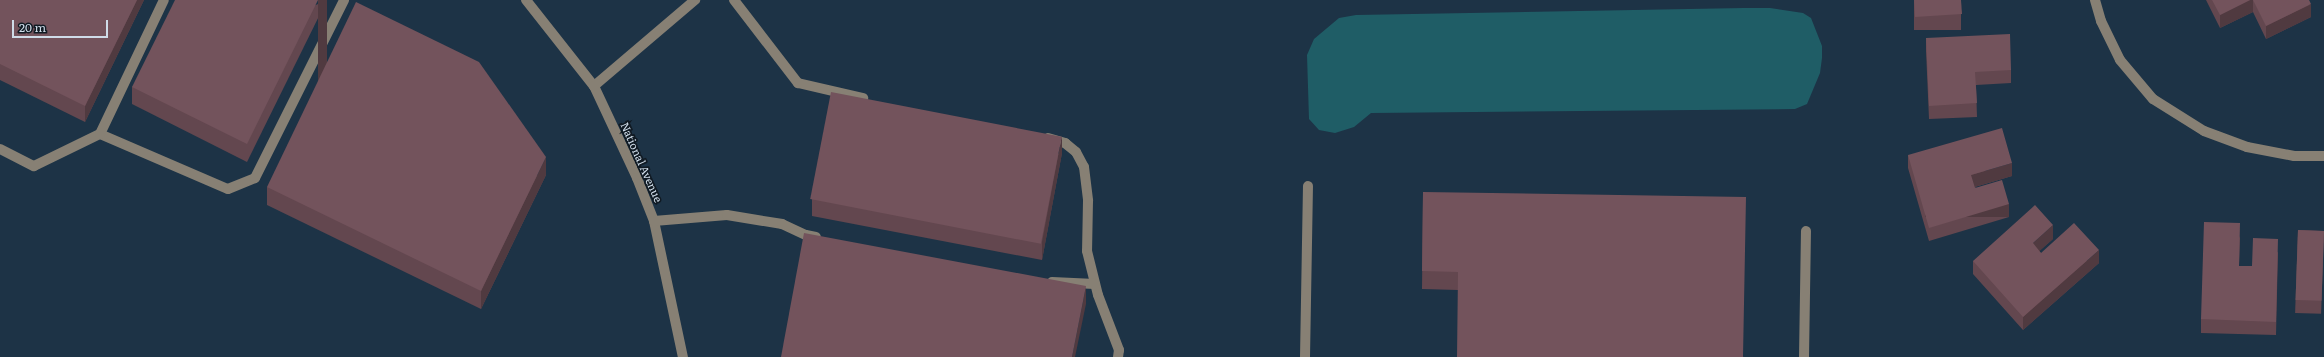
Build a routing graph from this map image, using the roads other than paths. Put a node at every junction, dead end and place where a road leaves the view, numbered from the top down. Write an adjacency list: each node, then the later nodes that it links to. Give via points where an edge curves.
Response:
1 (164, 0): 9 (street)
2 (344, 0): 9 (street, via 255,178 228,189)
3 (526, 0): 7 (street, National Avenue)
4 (695, 0): 7 (street)
5 (734, 0): 8 (street, via 798,83)
6 (2095, 0): 12 (street, via 2101,21 2120,60 2153,99 2204,131 2247,147 2294,156)
7 (594, 86): 14 (street, National Avenue)
8 (874, 101)
9 (100, 134): 11 (street, via 34,166)
10 (1036, 136): 18 (street, via 1065,143 1076,152 1084,167 1088,201 1087,251)
11 (0, 149)
12 (2324, 156)
13 (1308, 186): 21 (street)
14 (654, 221): 16 (street, via 727,215 782,224 806,235); 19 (street, National Avenue)
15 (1806, 231): 22 (street)
16 (829, 240)
17 (1044, 280): 18 (street)
18 (1096, 284): 20 (street, via 1119,350)
19 (683, 357)
20 (1118, 357)
21 (1305, 357)
22 (1804, 357)

